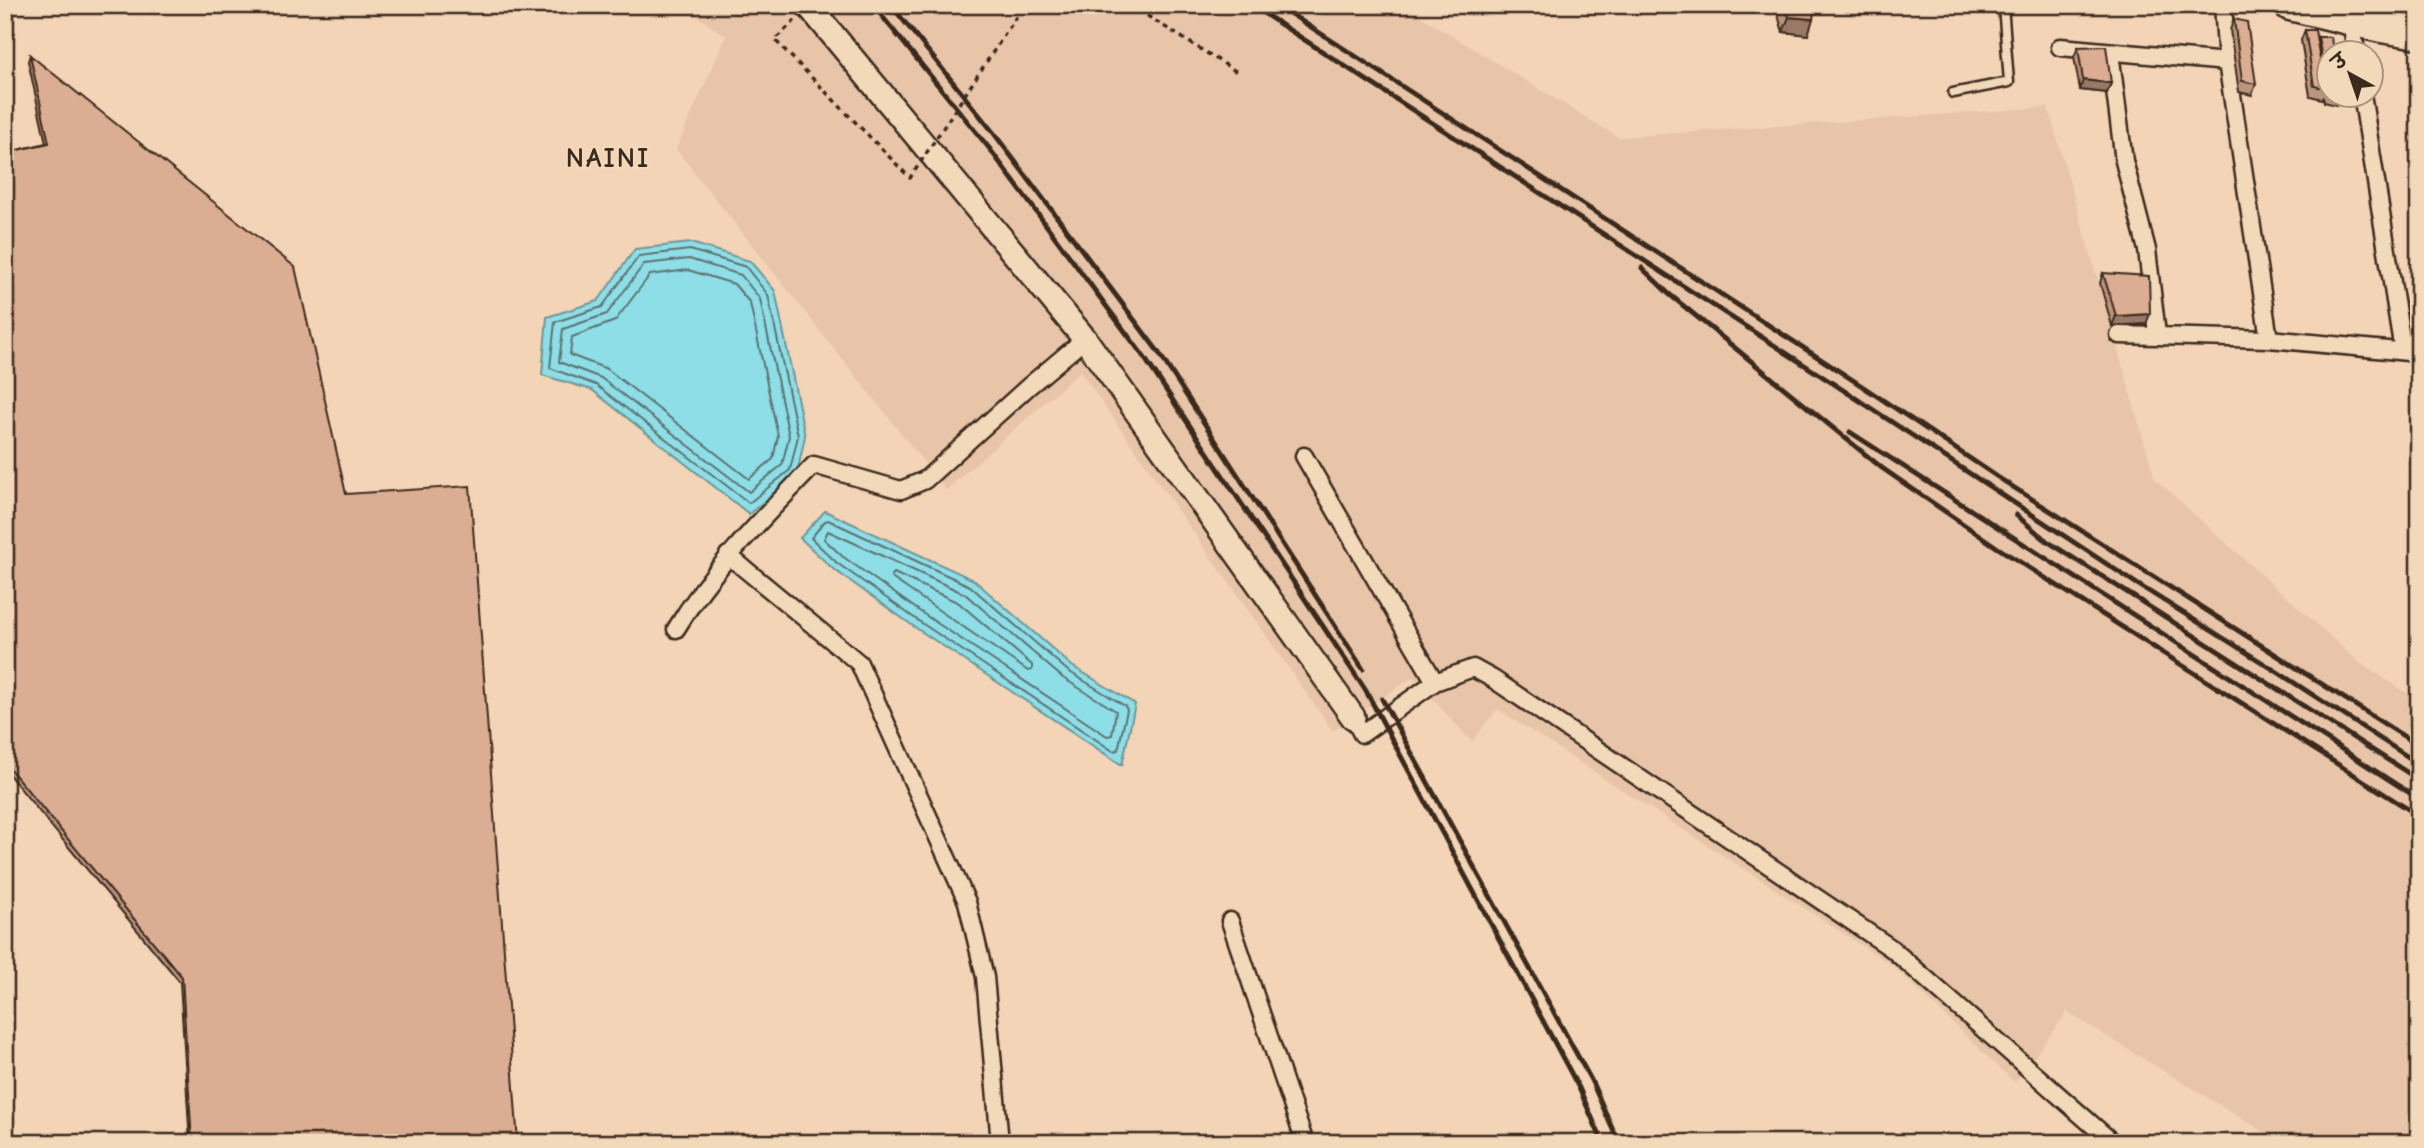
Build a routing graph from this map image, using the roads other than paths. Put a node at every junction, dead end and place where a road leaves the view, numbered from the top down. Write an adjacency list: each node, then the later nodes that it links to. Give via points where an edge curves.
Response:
1 (2003, 5): 11 (lane, via 2009,82)
2 (2223, 5): 10 (street)
3 (2290, 5): 5 (highway)
4 (808, 6): 15 (street)
5 (2351, 20): 6 (highway); 7 (street)
6 (2419, 33)
7 (2354, 38)
8 (2060, 47): 9 (street)
9 (2110, 52): 10 (street); 13 (street, via 2124,161 2147,250)
10 (2227, 62): 16 (street)
11 (1953, 93)
12 (2365, 108): 17 (street)
13 (2157, 334): 14 (street); 16 (street)
14 (2119, 335)
15 (1085, 339): 19 (street, via 925,480 901,490 814,465); 22 (street)
16 (2269, 339): 17 (street)
17 (2411, 352)
18 (1304, 456): 21 (street)
19 (728, 555): 20 (street); 24 (street, via 859,663 967,902 985,977)
20 (676, 629)
21 (1435, 682): 22 (street, via 1362,734); 26 (street, via 1473,668 1493,679 1891,948)
22 (1353, 718)
23 (1230, 921): 25 (street)
24 (1000, 1143)
25 (1305, 1143)
26 (2113, 1143)

